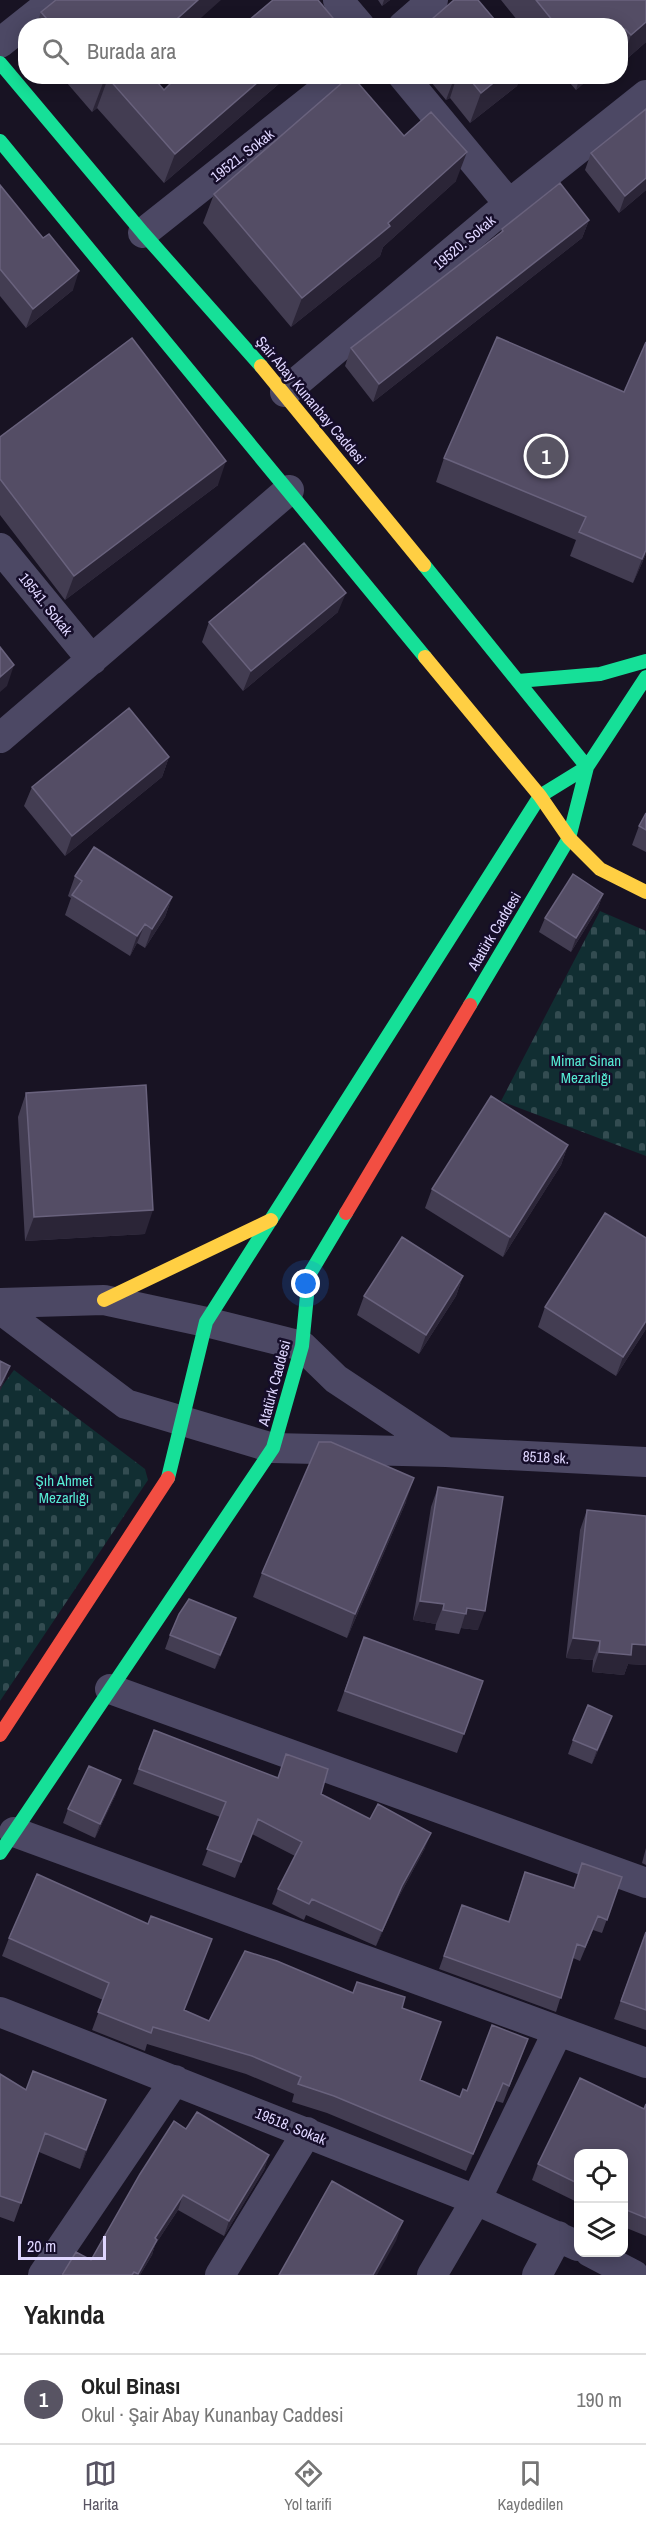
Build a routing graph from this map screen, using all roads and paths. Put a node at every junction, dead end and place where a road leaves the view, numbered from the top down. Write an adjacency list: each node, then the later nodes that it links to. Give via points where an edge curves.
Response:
1 (54, 0): 4 (street)
2 (338, 0): 5 (street)
3 (433, 0): 6 (street)
4 (31, 18)
5 (353, 18)
6 (412, 18)
7 (18, 29): 8 (street)
8 (0, 43)
9 (0, 63): 15 (street, Şair Abay Kunanbay Caddesi)
10 (331, 84): 15 (street, 19521. Sokak)
11 (410, 84): 14 (street)
12 (646, 94): 14 (street, 19520. Sokak)
13 (0, 141): 17 (street)
14 (509, 204): 16 (street, 19520. Sokak)
15 (143, 233): 16 (street, Şair Abay Kunanbay Caddesi)
16 (285, 392): 21 (street, Şair Abay Kunanbay Caddesi)
17 (289, 490): 19 (street); 25 (street)
18 (0, 548): 19 (street, 19541. Sokak)
19 (92, 660): 23 (street)
20 (646, 661): 21 (street, via 600,674)
21 (518, 681): 24 (street, Şair Abay Kunanbay Caddesi)
22 (640, 696): 24 (street, Atatürk Caddesi)
23 (0, 738)
24 (587, 767): 25 (street, Atatürk Caddesi); 26 (street, Atatürk Caddesi)
25 (540, 796): 26 (street); 28 (street, Atatürk Caddesi)
26 (569, 838): 27 (street, via 600,869); 33 (street, Atatürk Caddesi, via 309,1275)
27 (646, 892)
28 (271, 1220): 29 (street); 32 (street, Atatürk Caddesi)
29 (104, 1300): 30 (street); 32 (street)
30 (0, 1303)
31 (0, 1309): 34 (street, 8518 sk., via 126,1404)
32 (206, 1322): 33 (street); 34 (street, Atatürk Caddesi)
33 (302, 1346): 35 (street, Atatürk Caddesi); 36 (street, via 336,1379)
34 (182, 1422): 35 (street, 8518 sk.); 39 (street, Atatürk Caddesi, via 169,1476)
35 (273, 1448): 36 (street, 8518 sk.); 38 (street, Atatürk Caddesi)
36 (446, 1452): 37 (street, 8518 sk.)
37 (646, 1462)
38 (110, 1689): 40 (street, Atatürk Caddesi); 41 (street)
39 (0, 1735)
40 (7, 1843): 43 (street)
41 (646, 1883)
42 (0, 2012): 45 (street, 19518. Sokak)
43 (558, 2031): 44 (street); 47 (street)
44 (646, 2063)
45 (175, 2080): 46 (street, 19518. Sokak); 50 (street)
46 (307, 2132): 47 (street, 19518. Sokak); 51 (street)
47 (476, 2200): 48 (street, 19518. Sokak); 52 (street)
48 (568, 2241): 53 (street)
49 (598, 2257): 54 (street)
50 (44, 2275)
51 (220, 2275)
52 (432, 2275)
53 (537, 2275)
54 (634, 2275)

